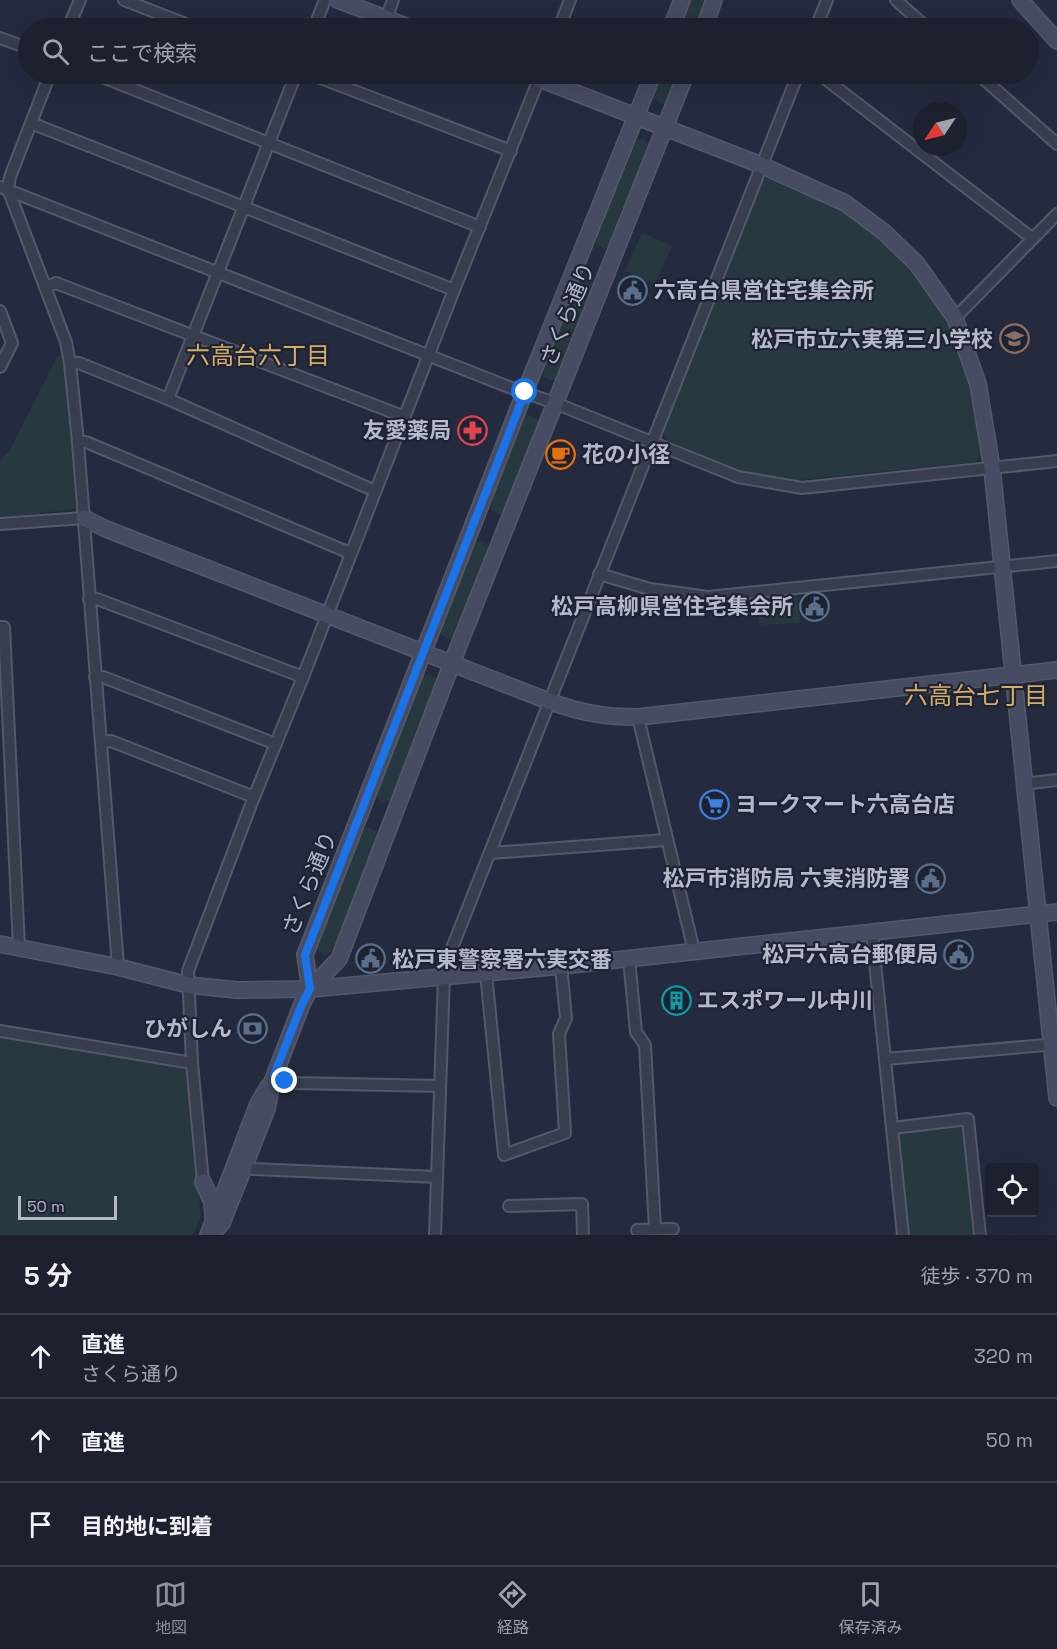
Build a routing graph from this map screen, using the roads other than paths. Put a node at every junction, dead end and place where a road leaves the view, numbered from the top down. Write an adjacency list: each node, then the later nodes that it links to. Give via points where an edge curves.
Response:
1 (80, 0): 12 (street)
2 (124, 0): 13 (street)
3 (325, 0): 14 (street)
4 (338, 0): 15 (street)
5 (393, 0): 16 (street)
6 (570, 0): 17 (street)
7 (682, 0): 18 (street)
8 (714, 0): 19 (street)
9 (827, 0): 20 (street)
10 (896, 0): 21 (street)
11 (1020, 0): 22 (street)
12 (72, 18)
13 (170, 18)
14 (318, 18)
15 (383, 18)
16 (386, 18)
17 (563, 18)
18 (675, 18)
19 (708, 18)
20 (820, 18)
21 (916, 18)
22 (1036, 18)
23 (1039, 21): 25 (street)
24 (0, 38): 26 (street)
25 (1057, 41)
26 (18, 44)
27 (46, 84): 39 (street)
28 (120, 84): 41 (street)
29 (292, 84): 41 (street)
30 (336, 84): 43 (street)
31 (533, 84): 43 (street)
32 (558, 84): 38 (street)
33 (649, 84): 38 (street, さくら通り)
34 (682, 84): 40 (street, さくら通り)
35 (794, 84): 44 (street)
36 (832, 84): 49 (street)
37 (989, 84): 42 (street)
38 (636, 116): 40 (street); 59 (street, さくら通り)
39 (31, 123): 45 (street); 46 (street)
40 (665, 129): 44 (street); 61 (street, さくら通り)
41 (268, 142): 46 (street); 48 (street)
42 (1057, 144)
43 (511, 151): 48 (street)
44 (761, 165): 54 (street, via 845,203 884,232 917,264); 64 (street)
45 (4, 188): 50 (street); 51 (street)
46 (244, 206): 50 (street); 52 (street)
47 (1057, 214): 49 (street)
48 (480, 227): 52 (street)
49 (1033, 239): 54 (street)
50 (218, 271): 55 (street); 56 (street)
51 (45, 287): 55 (street, via 56,283); 57 (street)
52 (454, 290): 56 (street)
53 (0, 311): 58 (street, via 12,342)
54 (955, 318): 66 (street, via 978,384)
55 (193, 336): 60 (street); 62 (street)
56 (429, 355): 59 (street); 62 (street)
57 (70, 363): 60 (street); 63 (street)
58 (0, 367)
59 (525, 392): 61 (street); 77 (street, さくら通り)
60 (168, 399): 67 (street)
61 (555, 403): 64 (street); 78 (street, さくら通り)
62 (405, 417): 67 (street)
63 (78, 442): 68 (street); 70 (street, via 86,441)
64 (652, 443): 66 (street, via 738,477 802,488); 73 (street)
65 (1057, 461): 66 (street)
66 (992, 468): 72 (street)
67 (375, 491): 70 (street)
68 (84, 518): 69 (street); 74 (street); 75 (street)
69 (0, 524)
70 (351, 553): 75 (street)
71 (1057, 561): 72 (street)
72 (1001, 567): 73 (street, via 708,597 650,588); 80 (street)
73 (599, 574): 83 (street)
74 (89, 599): 81 (street); 82 (street)
75 (326, 614): 77 (street); 82 (street)
76 (0, 627): 87 (street, via 4,627)
77 (424, 652): 78 (street); 105 (street, さくら通り, via 305,955)
78 (452, 664): 83 (street); 105 (street, さくら通り, via 339,958)
79 (1057, 670): 80 (street)
80 (1012, 674): 84 (street); 89 (street)
81 (95, 677): 85 (street); 86 (street)
82 (303, 677): 86 (street)
83 (551, 702): 84 (street, via 584,713); 92 (street)
84 (638, 717): 91 (street)
85 (101, 742): 90 (street, via 111,741); 101 (street)
86 (276, 744): 90 (street)
87 (5, 763): 97 (street)
88 (1057, 780): 89 (street)
89 (1023, 784): 94 (street)
90 (254, 797): 104 (street, via 190,965)
91 (666, 840): 92 (street); 98 (street)
92 (490, 854): 103 (street)
93 (1057, 912): 94 (street)
94 (1038, 914): 95 (street); 107 (street)
95 (872, 933): 98 (street); 108 (street)
96 (0, 944): 97 (street)
97 (19, 947): 101 (street)
98 (694, 951): 99 (street)
99 (629, 959): 100 (street); 120 (street, via 636,1032 645,1045)
100 (561, 966): 102 (street); 102 (street, via 566,1018 559,1034 565,1133 504,1155)
101 (118, 967): 104 (street)
102 (486, 972): 103 (street)
103 (444, 977): 105 (street); 111 (street)
104 (188, 985): 105 (street, via 237,990); 109 (street)
105 (310, 989): 110 (street)
106 (0, 1031): 109 (street)
107 (1054, 1044): 108 (street); 112 (street)
108 (885, 1059): 113 (street)
109 (192, 1063): 116 (street)
110 (273, 1079): 111 (street, via 292,1083); 114 (street, via 267,1109); 117 (street, via 258,1104)
111 (441, 1086): 115 (street)
112 (1057, 1098)
113 (892, 1128): 126 (street); 127 (street, via 968,1119)
114 (245, 1165): 115 (street, via 253,1169); 123 (street, via 222,1223)
115 (437, 1177): 124 (street)
116 (203, 1182): 117 (street, via 216,1191); 119 (street, via 212,1202)
117 (224, 1188): 119 (street)
118 (509, 1206): 125 (street, via 582,1204)
119 (213, 1219): 123 (street)
120 (655, 1229): 121 (street); 122 (street)
121 (673, 1229)
122 (637, 1230)
123 (210, 1235)
124 (435, 1235)
125 (583, 1235)
126 (903, 1235)
127 (980, 1235)

